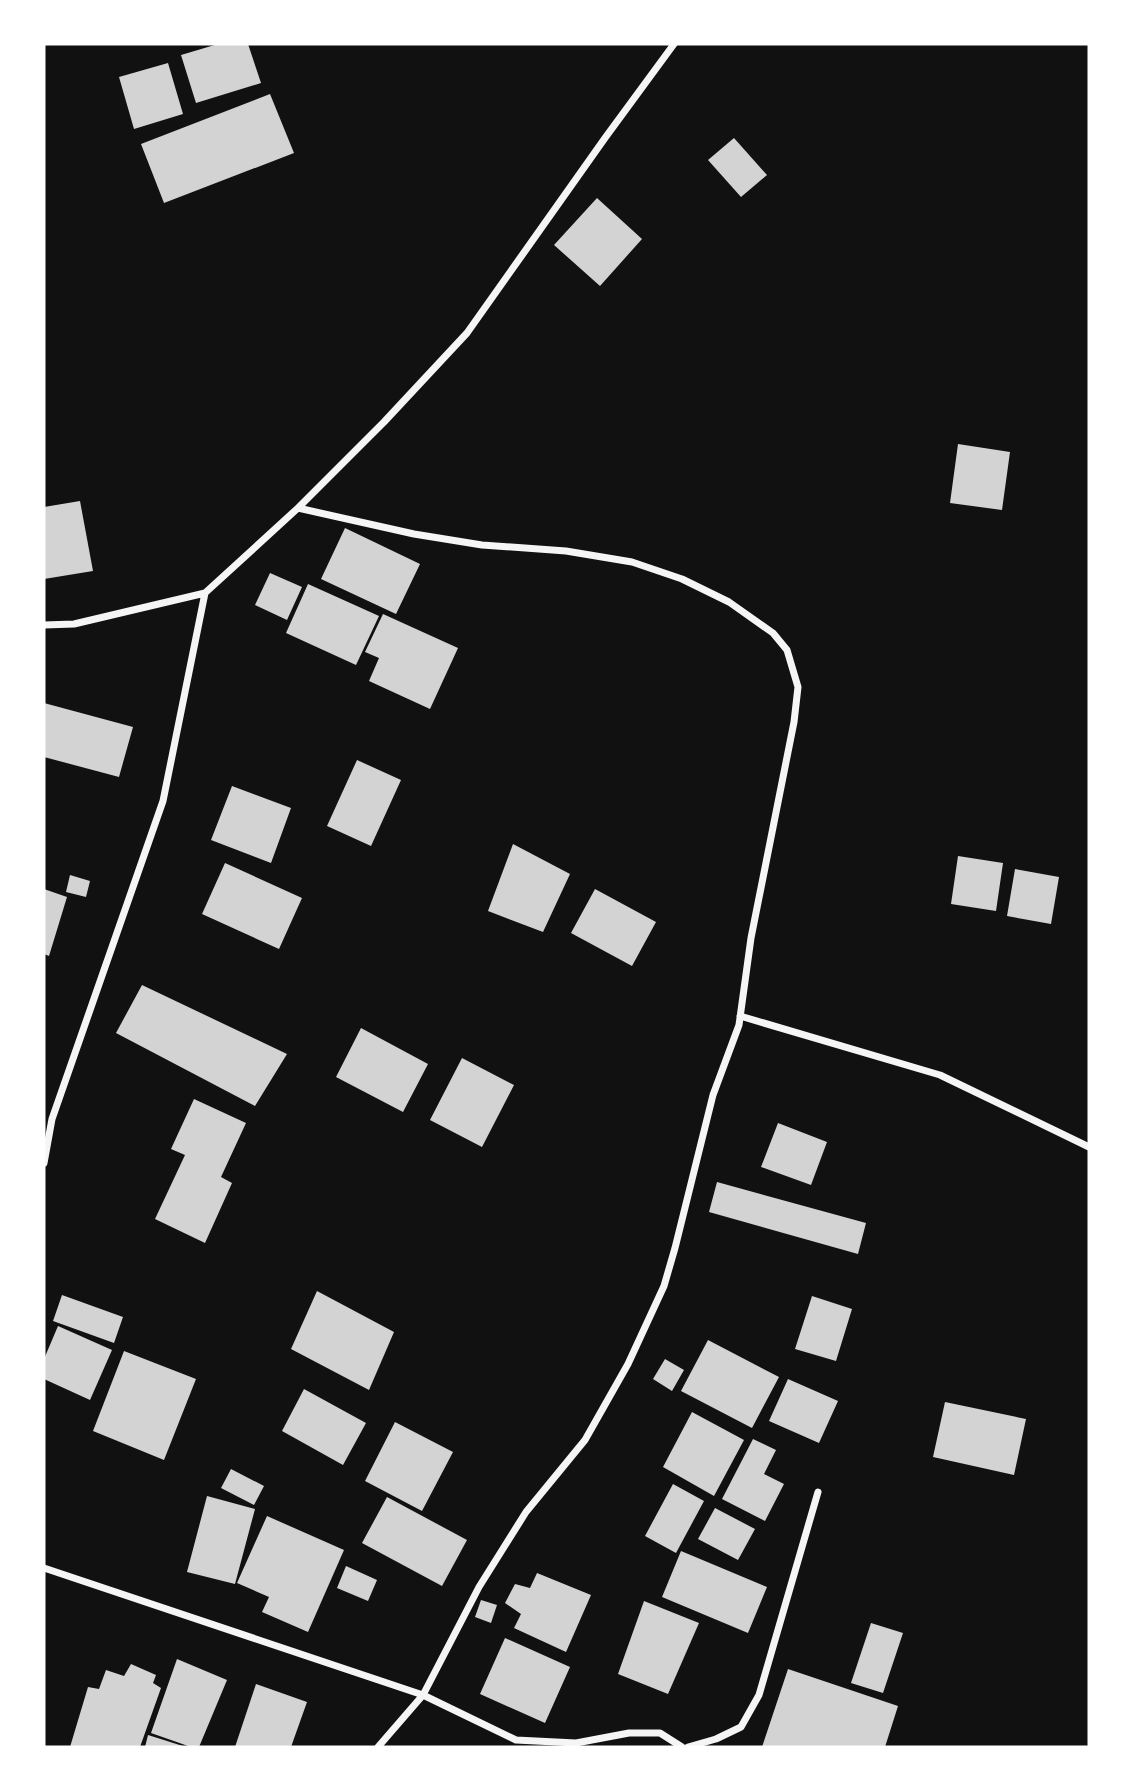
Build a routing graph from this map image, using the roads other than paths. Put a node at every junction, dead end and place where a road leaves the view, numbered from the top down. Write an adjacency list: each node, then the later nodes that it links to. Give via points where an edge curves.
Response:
1 (674, 44): 2 (street, via 467,333)
2 (298, 508): 3 (street); 5 (street, via 482,545 632,562 729,602 773,633 787,650 798,687)
3 (205, 593): 4 (street, via 74,624); 7 (street, via 163,801 52,1119)
4 (44, 625)
5 (740, 1016): 6 (street, via 940,1075); 10 (street, via 713,1095 668,1273 628,1364 585,1440 526,1512 479,1587)
6 (1089, 1147)
7 (44, 1163)
8 (818, 1492): 13 (street, via 759,1695 741,1727)
9 (44, 1568): 10 (street)
10 (424, 1695): 11 (street); 12 (street, via 516,1740 576,1743 629,1733 660,1733)
11 (378, 1747)
12 (682, 1747)
13 (688, 1747)

